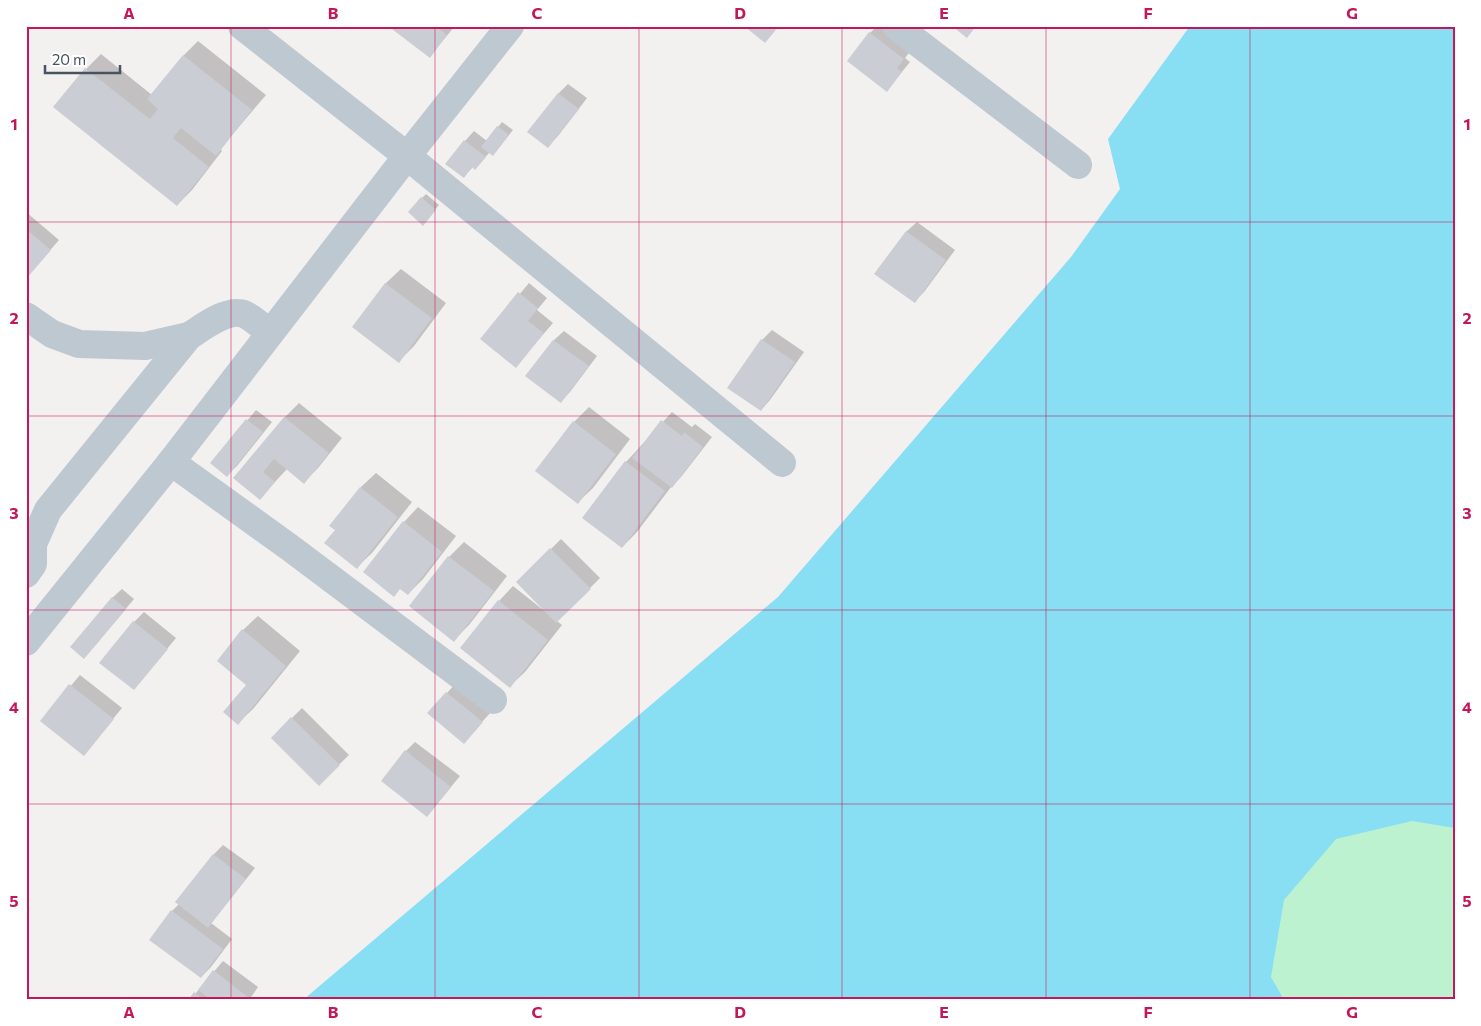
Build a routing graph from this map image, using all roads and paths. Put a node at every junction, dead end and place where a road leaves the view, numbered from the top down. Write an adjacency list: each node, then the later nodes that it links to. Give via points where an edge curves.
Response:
1 (242, 26): 4 (street)
2 (510, 26): 4 (street)
3 (896, 26): 5 (street)
4 (407, 156): 7 (street); 10 (street)
5 (1078, 165)
6 (26, 316): 8 (street, via 52,334 79,344 145,346)
7 (270, 333): 8 (street, via 244,314 228,314); 9 (street)
8 (189, 336): 11 (street, via 48,510 33,544 33,564)
9 (171, 462): 12 (street); 13 (street)
10 (782, 463)
11 (26, 574)
12 (26, 642)
13 (493, 700)

